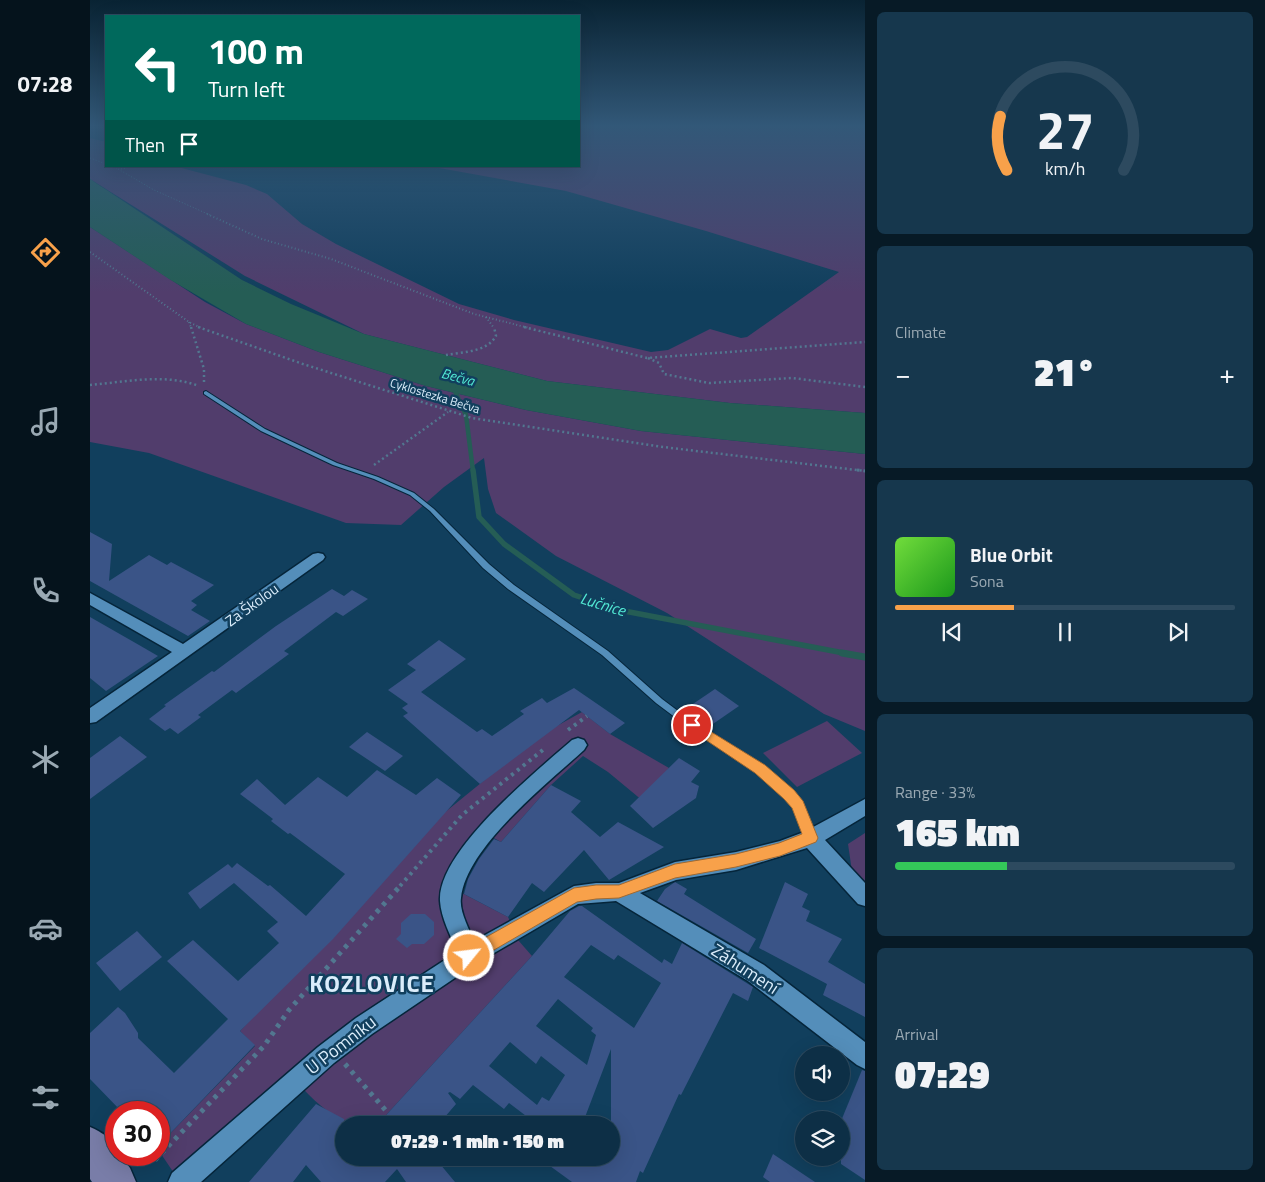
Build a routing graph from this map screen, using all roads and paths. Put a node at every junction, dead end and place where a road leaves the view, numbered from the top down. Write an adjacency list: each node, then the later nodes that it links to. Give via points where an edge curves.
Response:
1 (140, 181): 3 (path, via 262,239 331,259)
2 (90, 252): 4 (path, Cyklostezka Bečva)
3 (485, 317): 6 (path, via 495,332 492,344); 7 (path)
4 (189, 322): 10 (path, via 204,369); 11 (path, Cyklostezka Bečva, via 303,364)
5 (865, 342): 7 (path)
6 (446, 355)
7 (647, 358): 9 (path, via 659,363 664,374 709,382 792,378)
8 (90, 385): 10 (path, via 177,380 192,383)
9 (865, 387)
10 (206, 394): 13 (lane, via 263,430)
11 (448, 411): 12 (path, Cyklostezka Bečva, via 472,418 681,449); 13 (path)
12 (865, 471)
13 (364, 474): 23 (lane, via 412,494 511,587 605,653 679,716 760,769 798,805)
14 (318, 557): 16 (street, Za Školou)
15 (90, 598): 16 (street)
16 (186, 652): 18 (street, Za Školou)
17 (587, 716): 19 (path)
18 (90, 717)
19 (560, 736)
20 (578, 745): 26 (street, via 489,828 460,866 450,899)
21 (546, 748): 30 (path, via 462,815 289,1010 264,1046)
22 (865, 808): 23 (street)
23 (811, 838): 24 (street, via 736,861 675,871); 25 (street)
24 (619, 892): 26 (street, via 574,895); 27 (street, Záhumení, via 756,973)
25 (865, 897)
26 (469, 956): 31 (street, U Pomníku, via 326,1055)
27 (865, 1057)
28 (344, 1064): 29 (path)
29 (388, 1114)
30 (170, 1144)
31 (181, 1182)

